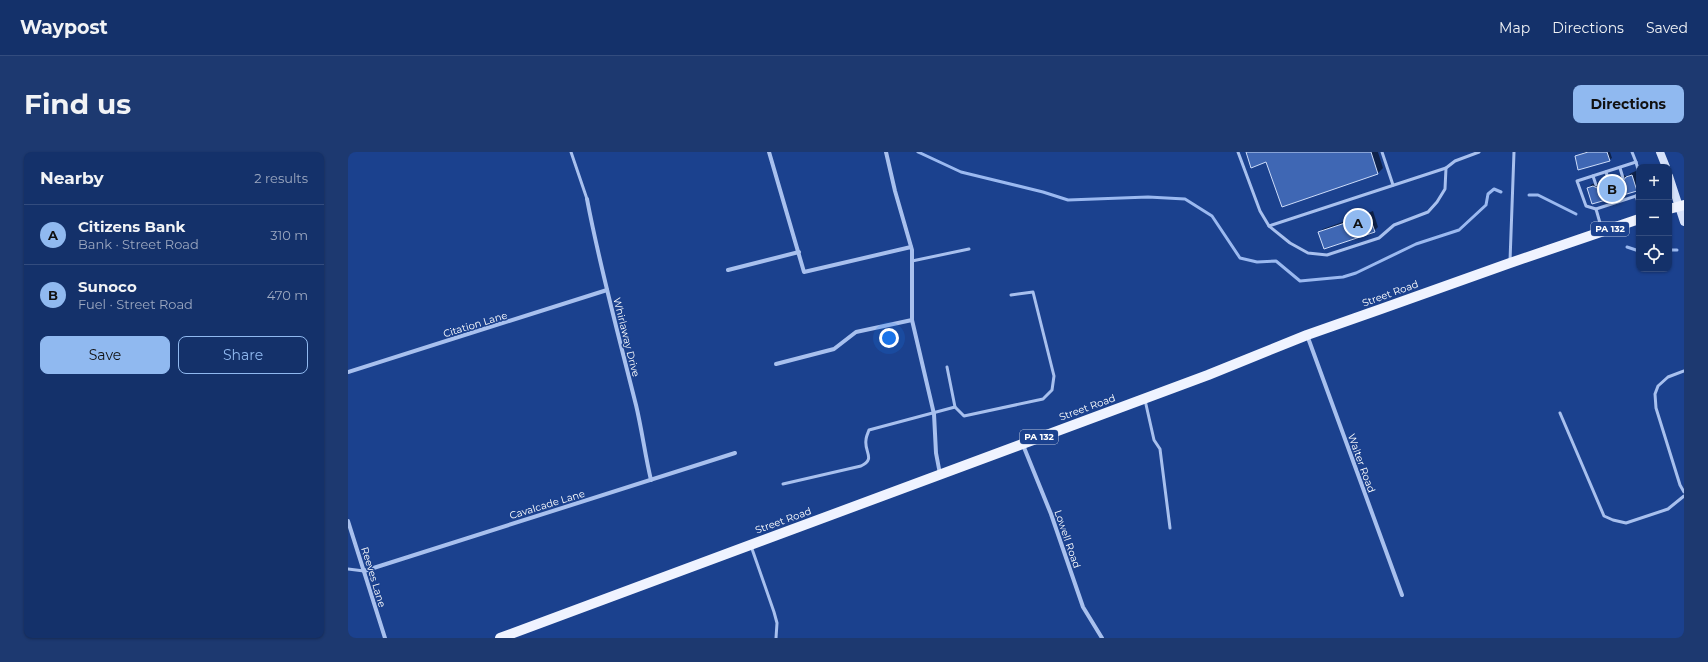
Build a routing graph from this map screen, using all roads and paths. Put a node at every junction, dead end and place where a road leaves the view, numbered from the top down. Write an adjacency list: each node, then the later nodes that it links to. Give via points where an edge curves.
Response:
1 (571, 152): 25 (lane)
2 (768, 152): 37 (street)
3 (886, 152): 35 (street)
4 (1238, 152): 33 (lane, via 1260,211)
5 (1382, 152): 18 (lane)
6 (1479, 152): 12 (lane, via 1455,161)
7 (1514, 152): 39 (lane)
8 (1632, 152): 10 (lane)
9 (1660, 152): 11 (street)
10 (1636, 162): 13 (lane)
11 (1665, 164)
12 (1446, 168): 18 (lane); 33 (lane, via 1445,189 1428,212 1394,225 1379,238 1327,255 1308,253 1290,243)
13 (1620, 168): 14 (lane); 16 (lane)
14 (1606, 172): 15 (lane); 17 (lane)
15 (1593, 176): 19 (lane); 30 (lane, via 1577,181 1586,206)
16 (1623, 178)
17 (1610, 182)
18 (1393, 185): 33 (lane)
19 (1596, 185)
20 (1672, 187): 28 (street)
21 (1627, 194): 24 (lane)
22 (1636, 196): 24 (lane)
23 (1614, 197): 27 (lane)
24 (1628, 198): 27 (lane)
25 (587, 199): 41 (street, Whirlaway Drive)
26 (1601, 201): 29 (lane)
27 (1615, 203): 29 (lane)
28 (1677, 206): 32 (street)
29 (1603, 207): 30 (lane)
30 (1596, 209): 34 (lane)
31 (1636, 220): 34 (main road, Street Road / PA 132)
32 (1684, 222)
33 (1269, 226)
34 (1603, 232): 39 (main road, Street Road / PA 132)
35 (911, 247): 37 (street, via 804,272); 38 (street)
36 (969, 249): 38 (lane)
37 (798, 252): 40 (street)
38 (912, 261): 43 (street)
39 (1510, 263): 44 (main road, Street Road / PA 132)
40 (728, 270)
41 (607, 290): 48 (street, Citation Lane); 56 (street, Whirlaway Drive)
42 (1011, 296): 50 (lane, via 1033,292 1054,376 1052,390 1043,399 964,416)
43 (912, 320): 45 (street, via 856,332 834,349); 52 (street)
44 (1307, 336): 49 (main road, Street Road / PA 132); 65 (street, Walter Road)
45 (776, 364)
46 (947, 367): 50 (lane)
47 (1684, 371): 58 (lane, via 1668,377 1658,386 1655,394 1656,408)
48 (348, 372)
49 (1144, 398): 53 (main road, Street Road / PA 132); 61 (lane, via 1154,440 1160,449)
50 (955, 407): 52 (lane)
51 (1560, 413): 59 (lane, via 1604,516 1626,523 1668,509)
52 (934, 414): 55 (street); 57 (lane, via 869,430 866,441 869,457 866,464)
53 (1022, 443): 55 (main road, Street Road / PA 132); 69 (street, Lowell Road, via 1083,607)
54 (735, 453): 56 (street, Cavalcade Lane)
55 (940, 475): 62 (main road, Street Road / PA 132)
56 (651, 480): 64 (street, Cavalcade Lane)
57 (783, 484)
58 (1684, 492)
59 (1684, 496)
60 (348, 521): 64 (street, Reeves Lane)
61 (1170, 528)
62 (750, 545): 67 (main road, Street Road / PA 132); 68 (lane, via 774,612 777,623)
63 (348, 569): 64 (lane)
64 (364, 570): 66 (street, Reeves Lane)
65 (1402, 595)
66 (385, 638)
67 (500, 638)
68 (776, 638)
69 (1102, 638)

